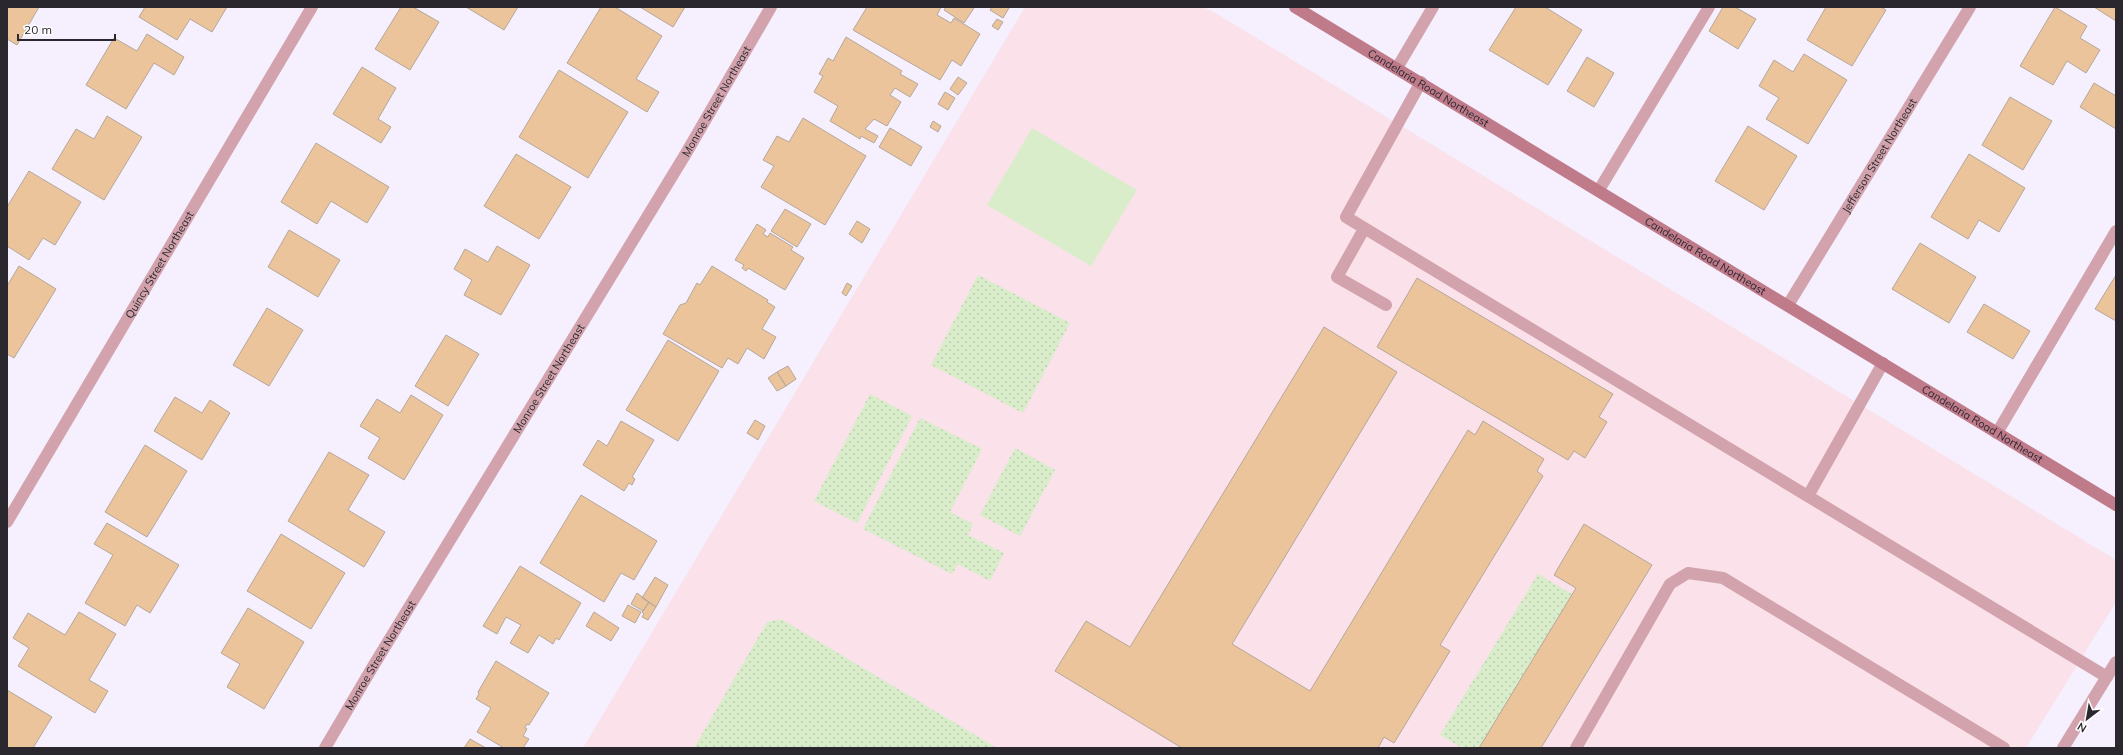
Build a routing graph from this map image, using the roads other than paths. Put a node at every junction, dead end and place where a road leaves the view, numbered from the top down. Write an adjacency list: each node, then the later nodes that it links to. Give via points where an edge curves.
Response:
1 (312, 7): 18 (street, Quincy Street Northeast)
2 (771, 7): 21 (street, Monroe Street Northeast, via 685,155)
3 (1295, 7): 7 (main road, Candelaria Road Northeast)
4 (1433, 7): 7 (street)
5 (1709, 7): 9 (street)
6 (1970, 7): 13 (street, Jefferson Street Northeast)
7 (1397, 68): 8 (main road, Candelaria Road Northeast)
8 (1421, 82): 9 (main road, Candelaria Road Northeast); 10 (street, via 1346,217)
9 (1600, 190): 13 (main road, Candelaria Road Northeast)
10 (1364, 229): 12 (street, via 1337,277); 16 (street)
11 (2116, 231): 15 (street)
12 (1386, 305)
13 (1788, 305): 14 (main road, Candelaria Road Northeast)
14 (1883, 363): 15 (main road, Candelaria Road Northeast); 16 (street)
15 (1997, 433): 17 (main road, Candelaria Road Northeast)
16 (1808, 496): 20 (street)
17 (2116, 505)
18 (7, 522)
19 (2116, 662): 20 (street)
20 (2107, 677): 24 (street)
21 (325, 748)
22 (1576, 748): 23 (street, via 1670,584 1688,573 1723,578)
23 (2004, 748)
24 (2063, 748)

